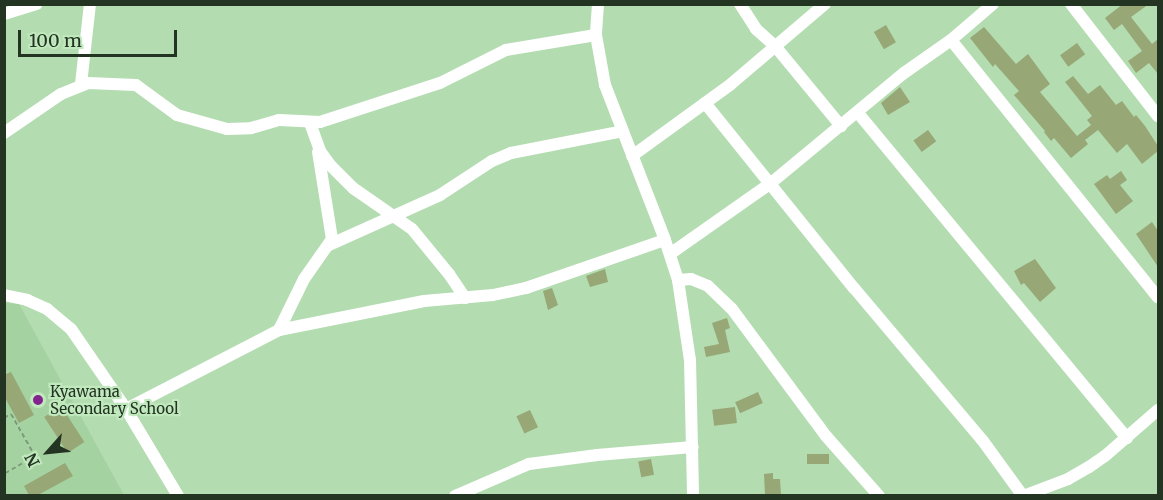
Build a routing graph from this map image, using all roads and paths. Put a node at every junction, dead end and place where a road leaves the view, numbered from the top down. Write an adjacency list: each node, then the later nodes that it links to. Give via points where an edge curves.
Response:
1 (36, 4): 9 (street)
2 (90, 4): 13 (street)
3 (598, 4): 10 (street)
4 (740, 4): 12 (street, via 756,29)
5 (825, 4): 12 (street)
6 (993, 4): 8 (street)
7 (1071, 4): 16 (street)
8 (978, 9): 11 (street)
9 (4, 14)
10 (596, 35): 17 (street, via 506,50 440,83); 19 (street, via 605,85)
11 (951, 40): 15 (street, via 904,73); 30 (street)
12 (774, 46): 14 (street); 18 (street)
13 (81, 84): 17 (street, via 136,85 177,115 227,129 251,129 285,120); 20 (street)
14 (705, 103): 22 (street); 23 (street)
15 (858, 113): 18 (street); 36 (street)
16 (1158, 116)
17 (310, 123): 21 (street)
18 (841, 126): 23 (street)
19 (623, 131): 22 (street); 24 (street, via 511,153)
20 (4, 133)
21 (316, 143): 24 (street, via 325,159 353,188); 26 (street, via 332,233)
22 (632, 156): 25 (street)
23 (771, 183): 27 (street); 43 (street)
24 (395, 217): 26 (street); 31 (street, via 419,237)
25 (665, 240): 27 (street); 31 (street, via 526,288)
26 (329, 245): 32 (street, via 304,279)
27 (670, 254): 28 (street)
28 (678, 280): 37 (street, via 690,360); 42 (street, via 692,279 708,286 732,309 826,436)
29 (4, 295): 33 (street, via 47,309 71,329)
30 (1158, 297)
31 (465, 298): 32 (street, via 424,301)
32 (279, 330): 33 (street)
33 (126, 409): 39 (street)
34 (1158, 410): 36 (street)
35 (4, 418): 38 (path, via 11,414 35,456)
36 (1127, 438): 43 (street, via 1068,479)
37 (693, 447): 40 (street, via 528,464); 41 (street)
38 (4, 474)
39 (178, 495)
40 (455, 495)
41 (693, 495)
42 (879, 495)
43 (1023, 495)

